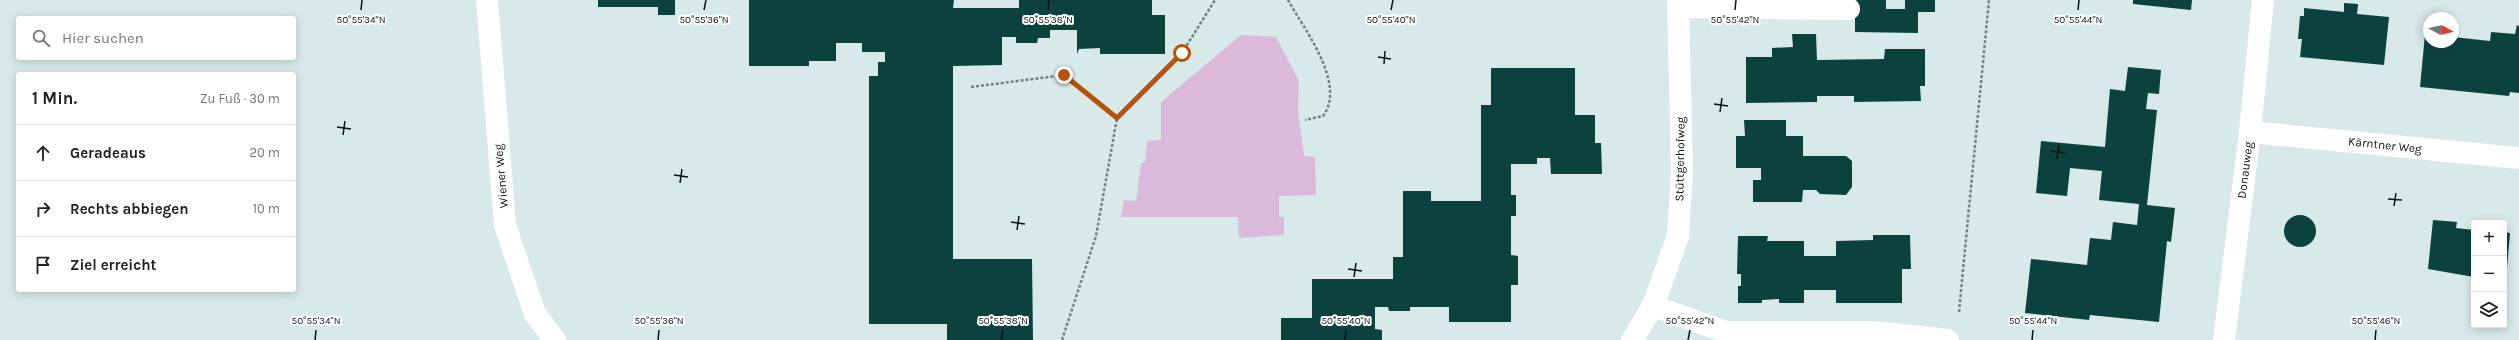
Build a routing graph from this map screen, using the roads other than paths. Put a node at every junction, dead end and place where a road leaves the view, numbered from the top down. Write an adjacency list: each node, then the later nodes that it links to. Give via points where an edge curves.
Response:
1 (487, 0): 8 (street, Wiener Weg, via 505,225 535,314)
2 (2263, 0): 5 (street, Donauweg)
3 (1678, 4): 4 (street, Stüttgerhofweg); 7 (street, Stüttgerhofweg, via 1682,170 1678,236)
4 (1849, 9)
5 (2250, 132): 6 (street, Kärntner Weg); 11 (street, Donauweg)
6 (2519, 158)
7 (1653, 306): 9 (street, Stüttgerhofweg); 10 (street, via 1726,332 1874,332)
8 (555, 340)
9 (1632, 340)
10 (1948, 340)
11 (2224, 340)

